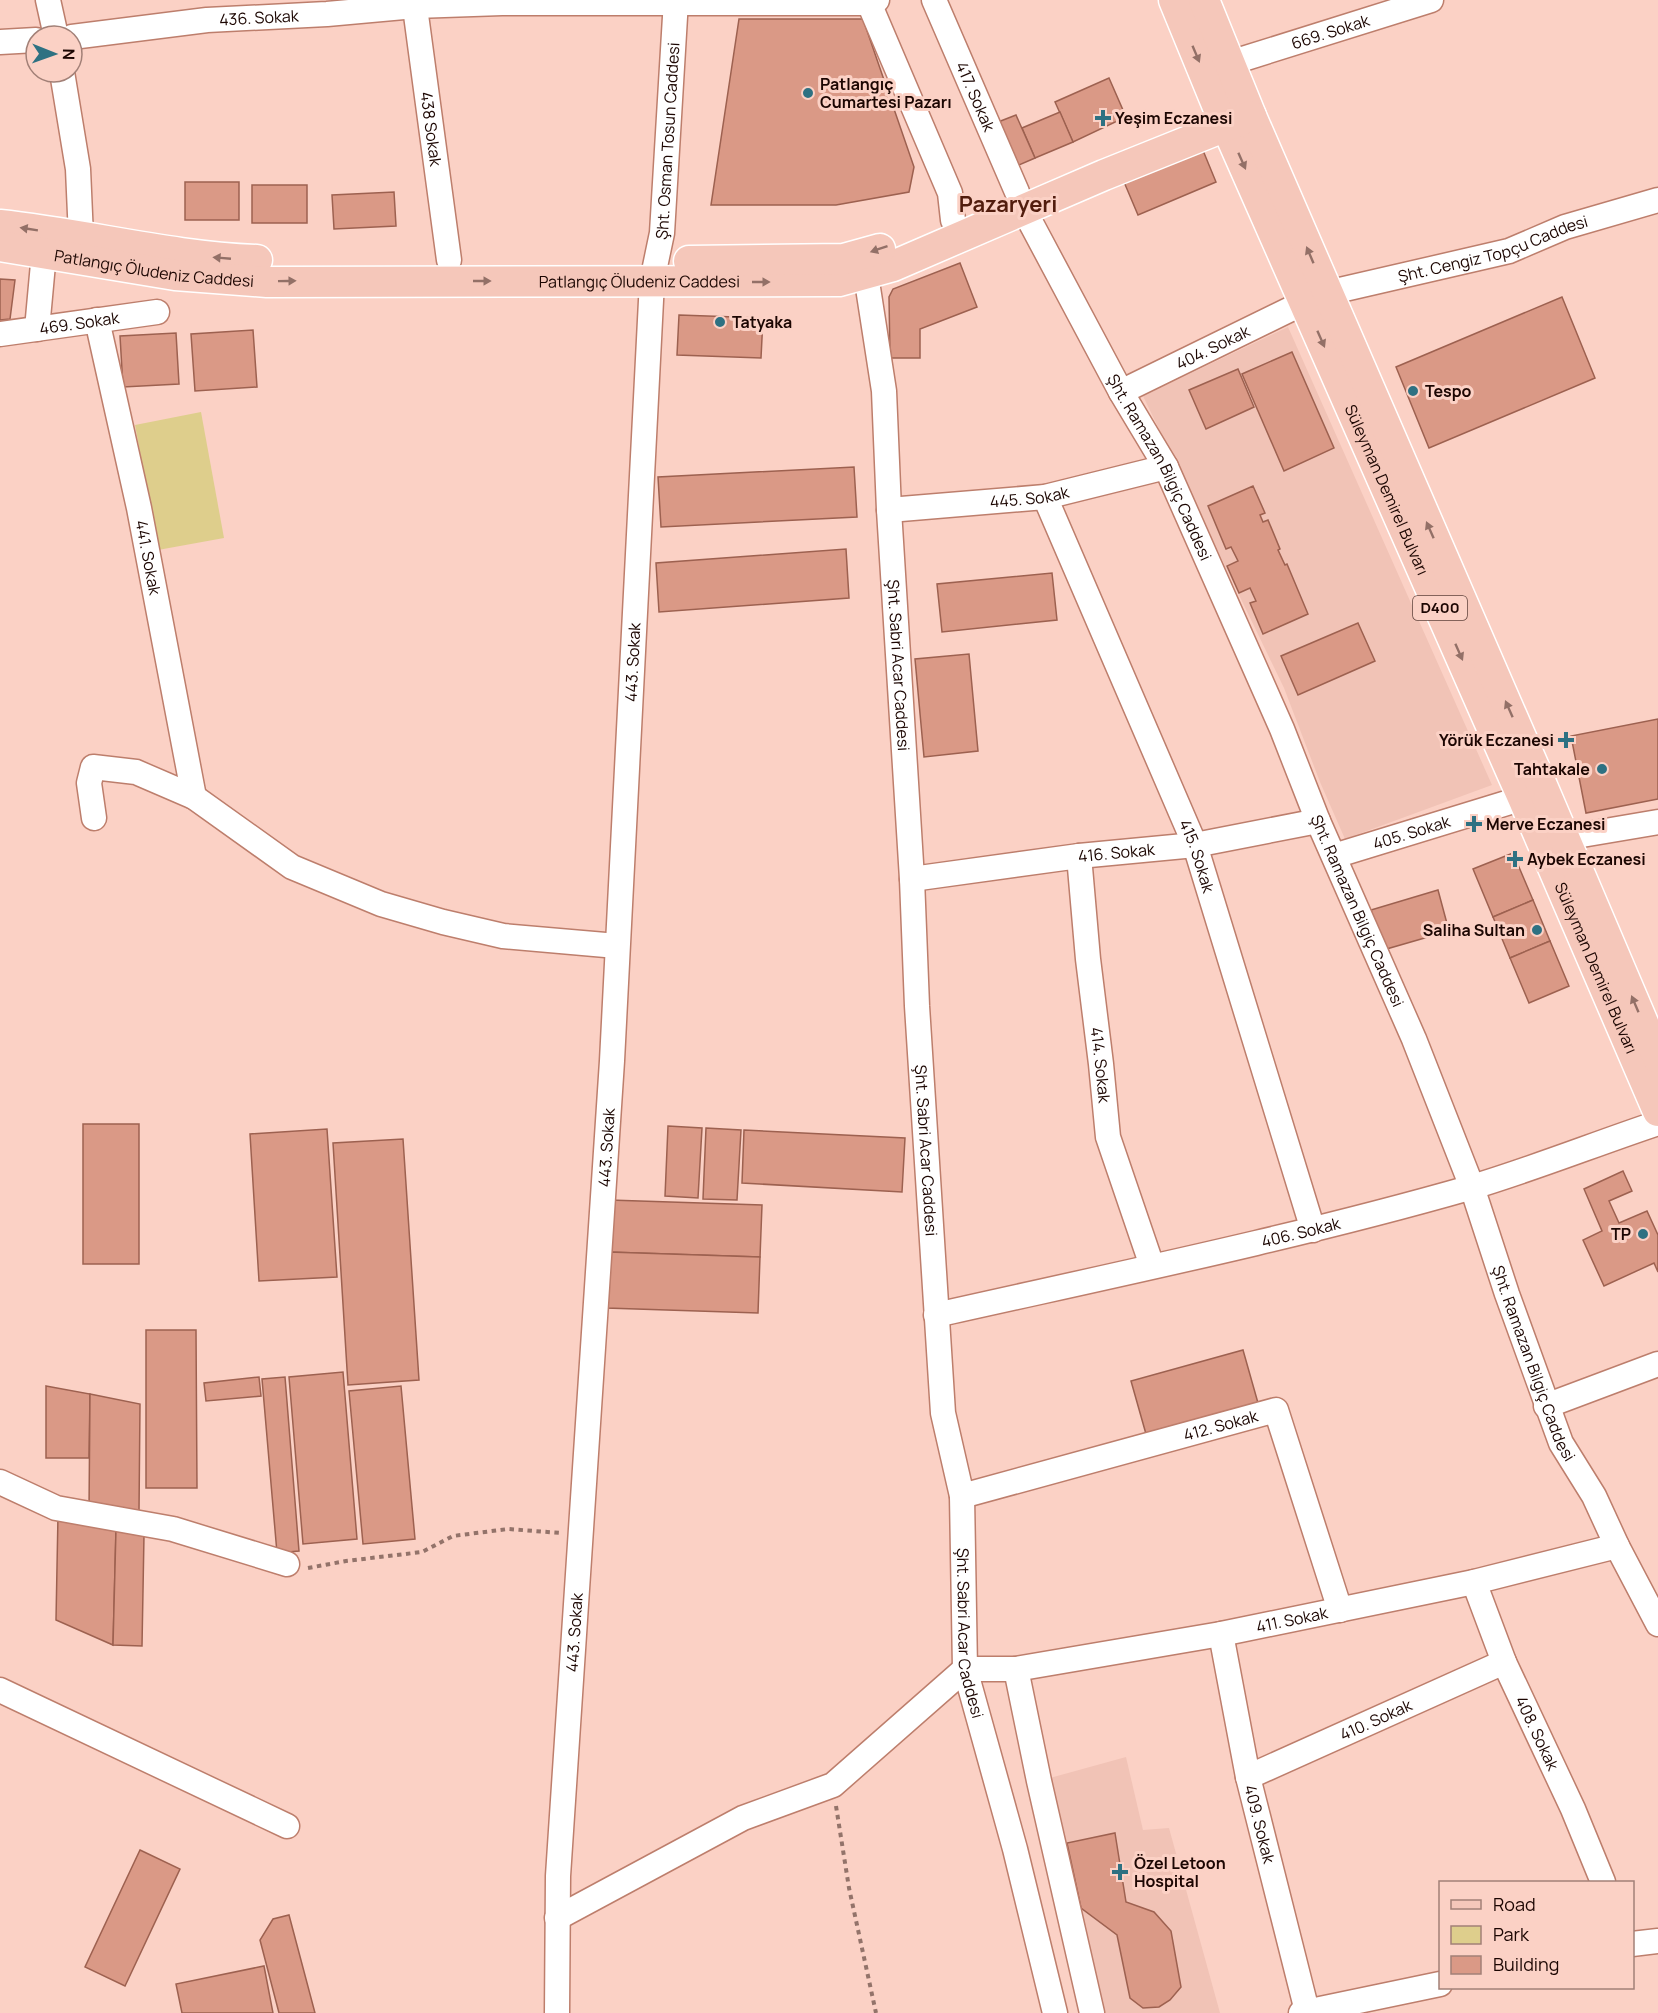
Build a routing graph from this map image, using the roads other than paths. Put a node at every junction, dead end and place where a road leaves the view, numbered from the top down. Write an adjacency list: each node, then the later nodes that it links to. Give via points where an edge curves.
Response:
1 (48, 0): 12 (street)
2 (934, 0): 20 (street, 417. Sokak)
3 (1174, 0): 18 (main road, Süleyman Demirel Bulvarı, one-way to 18)
4 (1204, 0): 16 (main road, Süleyman Demirel Bulvarı)
5 (1431, 0): 16 (street, 669. Sokak)
6 (873, 1): 8 (street, 436. Sokak); 21 (street, via 950,193)
7 (502, 2): 8 (street, 436. Sokak); 9 (street, 436. Sokak)
8 (676, 2): 27 (street, Şht. Osman Tosun Caddesi, via 662,233)
9 (415, 3): 10 (street, 436. Sokak); 26 (street, 438 Sokak)
10 (326, 7): 11 (street, 436. Sokak)
11 (205, 10): 13 (street, 436. Sokak)
12 (53, 24)
13 (84, 35)
14 (24, 41): 15 (street)
15 (0, 42)
16 (1230, 63): 18 (main road, Süleyman Demirel Bulvarı)
17 (64, 84): 23 (street, via 78,169)
18 (1235, 112): 20 (main road, Patlangıç Öludeniz Caddesi); 29 (main road, Süleyman Demirel Bulvarı / D400)
19 (1658, 200): 29 (street, Şht. Cengiz Topçu Caddesi, via 1565,227 1509,251)
20 (1020, 201): 21 (main road, Patlangıç Öludeniz Caddesi); 28 (main road, Patlangıç Öludeniz Caddesi, via 893,266); 34 (street, Şht. Ramazan Bilgiç Caddesi)
21 (953, 220): 27 (main road, Patlangıç Öludeniz Caddesi, one-way to 27, via 876,251 844,259)
22 (0, 225): 23 (main road, Patlangıç Öludeniz Caddesi, one-way to 22)
23 (81, 237): 26 (main road, Patlangıç Öludeniz Caddesi, one-way to 23, via 225,259)
24 (0, 246): 25 (main road, Patlangıç Öludeniz Caddesi)
25 (44, 253): 27 (main road, Patlangıç Öludeniz Caddesi, one-way to 27, via 175,276 256,281); 32 (street)
26 (449, 260): 27 (main road, Patlangıç Öludeniz Caddesi)
27 (655, 271): 28 (main road, Patlangıç Öludeniz Caddesi, one-way to 28, via 817,282); 48 (street, 443. Sokak)
28 (866, 275): 37 (street, Şht. Sabri Acar Caddesi, via 884,391)
29 (1316, 298): 34 (street, 404. Sokak); 39 (main road, Süleyman Demirel Bulvarı / D400, one-way to 39); 43 (main road, Süleyman Demirel Bulvarı / D400, one-way to 29)
30 (158, 312): 31 (street, 469. Sokak)
31 (97, 320): 32 (street, 469. Sokak); 38 (street, 441. Sokak, via 139,508)
32 (37, 329): 33 (street, 469. Sokak)
33 (0, 334)
34 (1121, 392): 35 (street, Şht. Ramazan Bilgiç Caddesi)
35 (1166, 467): 36 (street, 445. Sokak); 41 (street, Şht. Ramazan Bilgiç Caddesi, via 1282,729)
36 (1045, 497): 37 (street, 445. Sokak); 44 (street, 415. Sokak)
37 (889, 510): 47 (street, Şht. Sabri Acar Caddesi)
38 (194, 797): 40 (street, via 136,772 93,767 89,783); 48 (street, via 292,867 381,904 503,936)
39 (1523, 798): 43 (main road, Süleyman Demirel Bulvarı / D400); 46 (street, 405. Sokak)
40 (94, 818)
41 (1318, 821): 44 (street, 416. Sokak); 46 (street, Şht. Ramazan Bilgiç Caddesi)
42 (1658, 822): 43 (street)
43 (1554, 842): 49 (main road, Süleyman Demirel Bulvarı / D400, one-way to 43); 50 (main road, Süleyman Demirel Bulvarı / D400)
44 (1196, 845): 45 (street, 416. Sokak); 53 (street, 415. Sokak)
45 (1079, 856): 47 (street, 416. Sokak); 54 (street, 414. Sokak, via 1108,1137)
46 (1334, 856): 52 (street, Şht. Ramazan Bilgiç Caddesi, via 1414,1039)
47 (912, 879): 55 (street, Şht. Sabri Acar Caddesi)
48 (617, 946): 73 (street, 443. Sokak)
49 (1658, 1058)
50 (1658, 1111)
51 (1658, 1123): 52 (street, 406. Sokak)
52 (1472, 1187): 53 (street, 406. Sokak); 57 (street, Şht. Ramazan Bilgiç Caddesi)
53 (1313, 1230): 54 (street, 406. Sokak)
54 (1152, 1266): 55 (street, 406. Sokak)
55 (936, 1316): 59 (street, Şht. Sabri Acar Caddesi, via 943,1413)
56 (1658, 1364): 57 (street)
57 (1546, 1406): 60 (street, Şht. Ramazan Bilgiç Caddesi, via 1561,1443 1594,1496)
58 (0, 1482): 61 (street, via 56,1508 173,1529)
59 (962, 1496): 63 (street, 412. Sokak, via 1276,1410); 67 (street, Şht. Sabri Acar Caddesi)
60 (1617, 1546): 62 (street, 411. Sokak); 64 (street, Şht. Ramazan Bilgiç Caddesi)
61 (286, 1564)
62 (1474, 1582): 63 (street, 411. Sokak); 66 (street, 408. Sokak)
63 (1340, 1610): 65 (street, 411. Sokak)
64 (1658, 1624)
65 (1221, 1634): 68 (street, 411. Sokak); 70 (street, 409. Sokak)
66 (1504, 1662): 70 (street, 410. Sokak); 72 (street, 408. Sokak)
67 (965, 1669): 68 (street, 411. Sokak); 73 (street, via 833,1785 742,1818); 79 (street, Şht. Sabri Acar Caddesi)
68 (1016, 1669): 80 (street)
69 (0, 1690): 71 (street)
70 (1248, 1777): 77 (street, 409. Sokak)
71 (286, 1826)
72 (1603, 1881)
73 (557, 1918): 78 (street, 443. Sokak)
74 (1658, 1941): 75 (street)
75 (1634, 1944)
76 (1439, 1984): 77 (street)
77 (1304, 2012)
78 (557, 2013)
79 (1055, 2013)
80 (1092, 2013)

